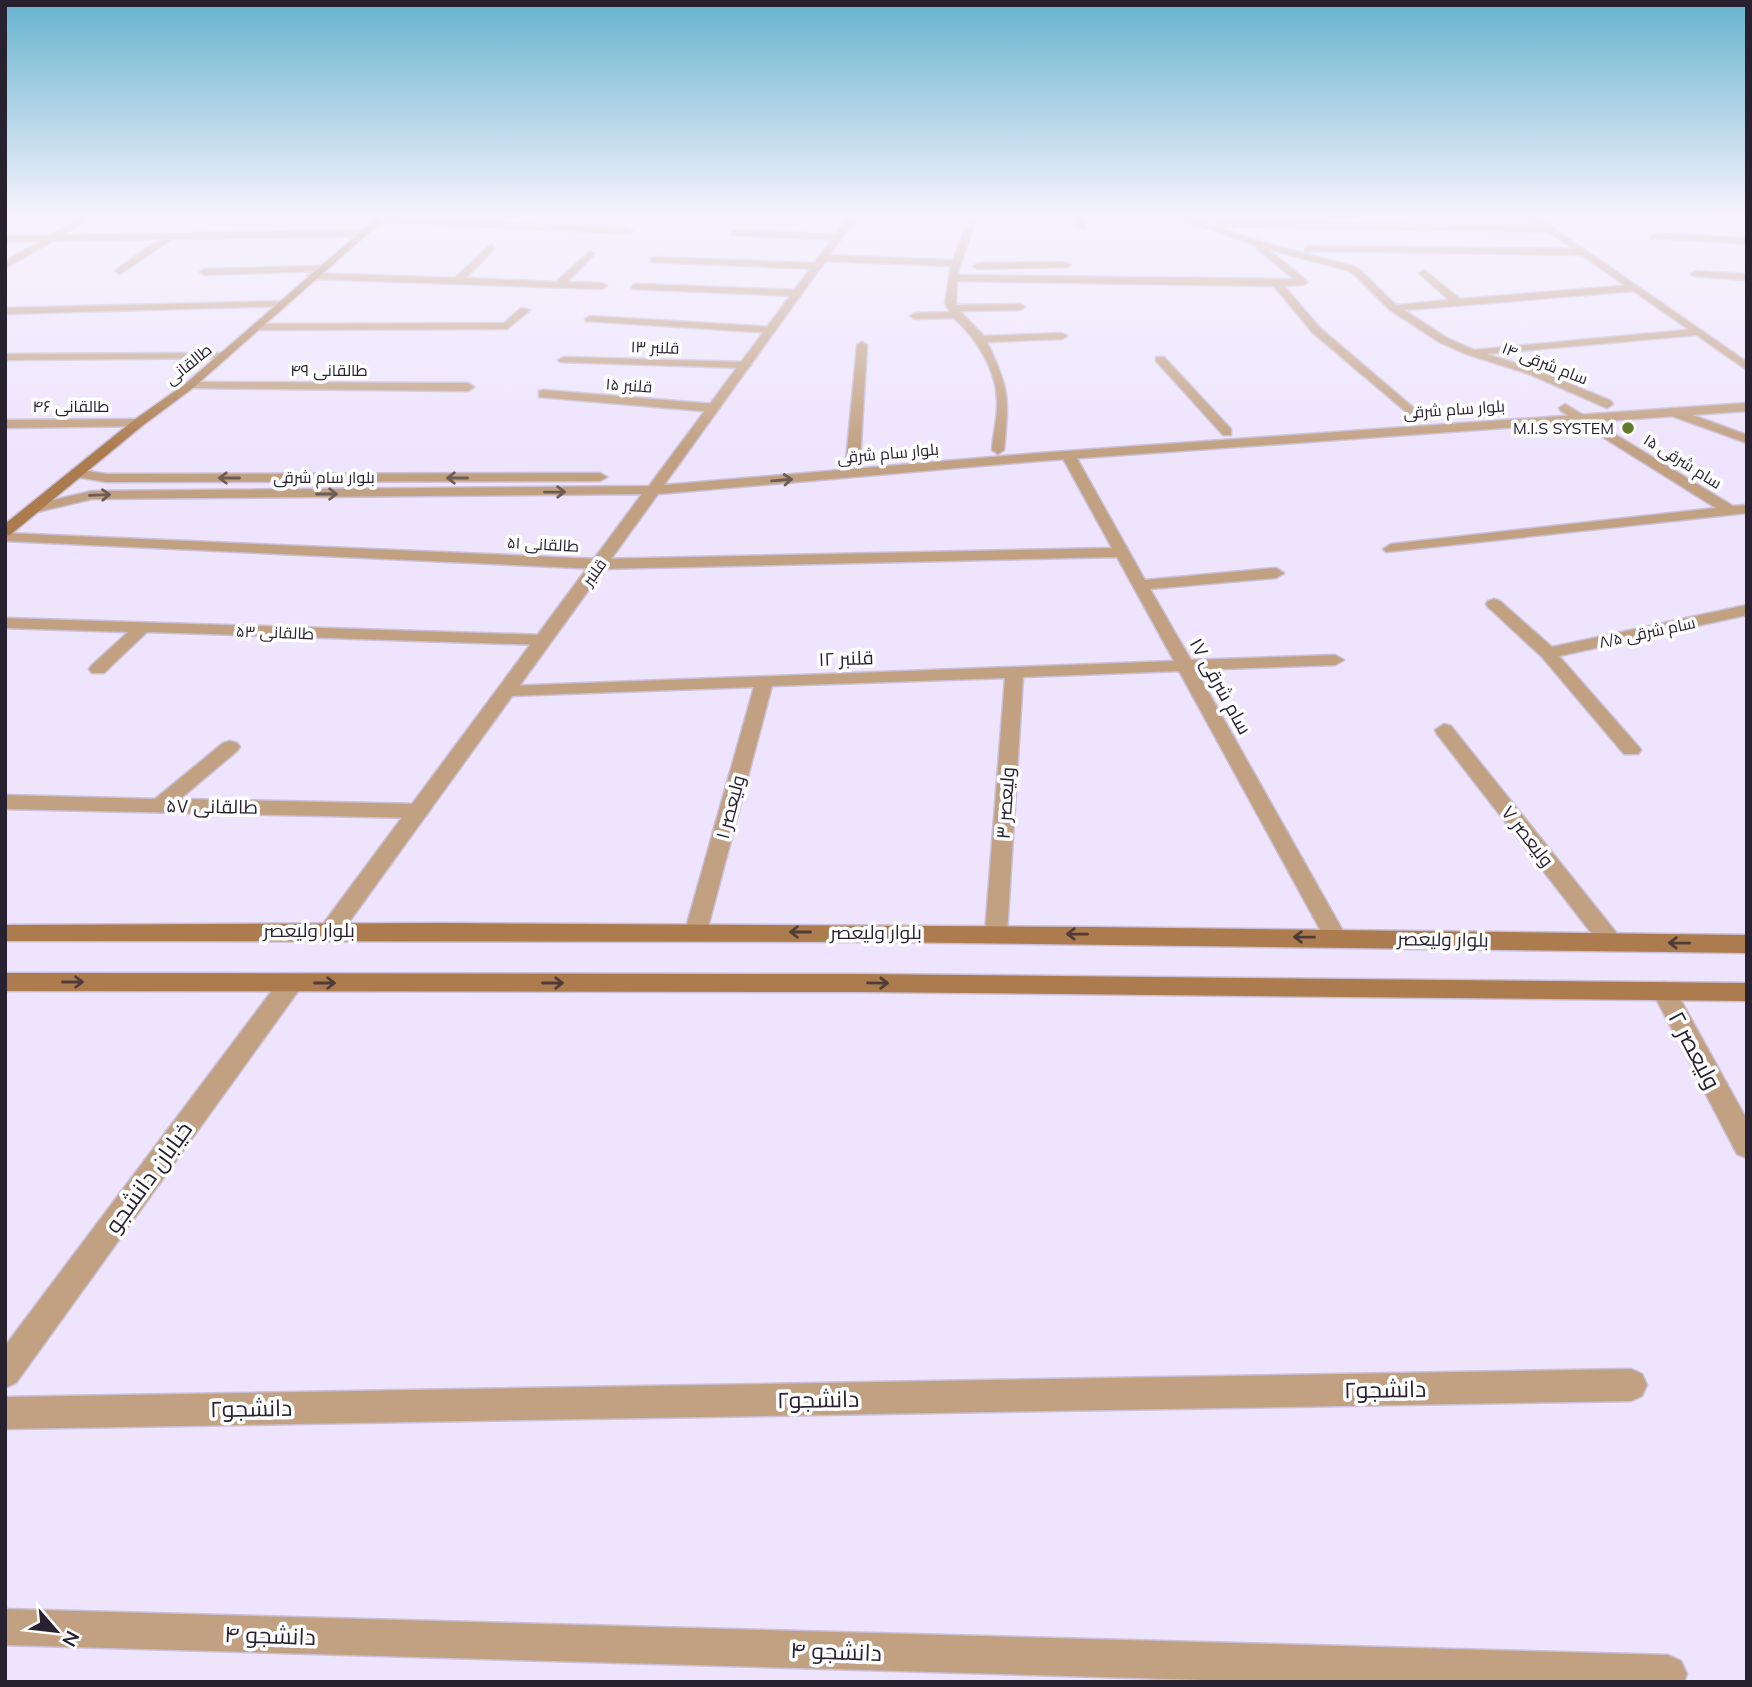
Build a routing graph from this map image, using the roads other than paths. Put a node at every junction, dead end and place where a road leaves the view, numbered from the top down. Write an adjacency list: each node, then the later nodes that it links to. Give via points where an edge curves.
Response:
1 (294, 293): 11 (main road, طالقانی)
2 (790, 293): 3 (street)
3 (797, 293): 22 (street, قلنبر)
4 (951, 293): 16 (street)
5 (1285, 293): 43 (street, via 1315,330)
6 (1379, 293): 13 (street, سام شرقی ۱۴)
7 (1446, 293): 10 (street)
8 (1578, 293): 10 (street)
9 (1640, 293): 23 (street)
10 (1458, 303): 13 (street)
11 (282, 304): 15 (street); 19 (main road, طالقانی)
12 (1020, 307): 16 (street)
13 (1394, 307): 27 (street, سام شرقی ۱۴)
14 (525, 310): 19 (street, via 507,326)
15 (5, 311)
16 (955, 311): 17 (street); 21 (street)
17 (915, 316)
18 (590, 319): 22 (street)
19 (258, 327): 28 (main road, طالقانی)
20 (1029, 327): 21 (street)
21 (973, 329): 25 (street)
22 (771, 330): 32 (street, قلنبر)
23 (1697, 332): 27 (street); 33 (street)
24 (1062, 335): 25 (street)
25 (981, 339): 49 (street, via 1002,389)
26 (862, 345): 51 (street)
27 (1470, 352): 38 (street, سام شرقی ۱۴, via 1533,372)
28 (223, 356): 29 (street); 34 (main road, طالقانی)
29 (5, 357)
30 (1160, 359): 47 (street)
31 (564, 360): 32 (street, قلنبر ۱۳)
32 (745, 365): 40 (street, قلنبر)
33 (1747, 367)
34 (189, 386): 35 (street, طالقانی ۴۹); 45 (main road, طالقانی)
35 (468, 387)
36 (1747, 393): 38 (street, بلوار سام شرقی)
37 (543, 394): 40 (street, قلنبر ۱۵)
38 (1607, 404): 41 (street, بلوار سام شرقی)
39 (1747, 407): 42 (street, بلوار سام شرقی)
40 (714, 408): 53 (street, قلنبر)
41 (1565, 408): 43 (street, بلوار سام شرقی); 44 (street, سام شرقی ۱۵)
42 (1673, 412): 44 (street, بلوار سام شرقی); 48 (street)
43 (1418, 418): 47 (street, بلوار سام شرقی)
44 (1581, 418): 50 (street, بلوار سام شرقی); 57 (street, سام شرقی ۱۵)
45 (138, 423): 46 (street, طالقانی ۴۶); 52 (main road, طالقانی)
46 (5, 424)
47 (1227, 432): 49 (street, بلوار سام شرقی)
48 (1747, 439)
49 (998, 450): 51 (street, بلوار سام شرقی)
50 (1069, 455): 54 (street, بلوار سام شرقی, one-way to 50); 62 (street, سام شرقی ۱۷)
51 (853, 461): 53 (street, بلوار سام شرقی)
52 (76, 473): 53 (street, بلوار سام شرقی, one-way to 52, via 106,478); 55 (main road, طالقانی)
53 (664, 476): 54 (street, قلنبر)
54 (653, 490): 55 (street, بلوار سام شرقی, one-way to 54, via 92,495); 63 (street, قلنبر)
55 (33, 509): 58 (main road, طالقانی)
56 (1747, 509): 57 (street)
57 (1730, 510): 59 (street, سام شرقی ۱۵); 61 (street)
58 (12, 521): 60 (main road, طالقانی)
59 (1747, 521)
60 (5, 534): 63 (street, طالقانی ۵۱)
61 (1391, 549)
62 (1122, 552): 63 (street, طالقانی ۵۱); 65 (street, سام شرقی ۱۷)
63 (599, 564): 70 (street, قلنبر)
64 (1276, 573): 65 (street)
65 (1140, 585): 73 (street, سام شرقی ۱۷)
66 (1494, 604): 71 (street)
67 (1747, 610): 71 (street, سام شرقی ۸/۵)
68 (5, 623): 69 (street, طالقانی ۵۳)
69 (143, 627): 70 (street, طالقانی ۵۳); 74 (street)
70 (544, 640): 77 (street, قلنبر)
71 (1548, 653): 80 (street)
72 (1335, 660): 73 (street, قلنبر ۱۲)
73 (1186, 667): 75 (street, قلنبر ۱۲); 88 (street, سام شرقی ۱۷)
74 (98, 669)
75 (1014, 673): 76 (street, قلنبر ۱۲); 87 (street, ولیعصر ۳)
76 (764, 682): 77 (street, قلنبر ۱۲); 85 (street, ولیعصر ۱)
77 (507, 691): 83 (street, قلنبر)
78 (1444, 730): 89 (street, ولیعصر ۷)
79 (230, 747): 82 (street)
80 (1631, 750)
81 (5, 802): 82 (street, طالقانی ۵۷)
82 (160, 805): 83 (street, طالقانی ۵۷)
83 (419, 811): 84 (street, قلنبر)
84 (331, 930): 85 (main road, بلوار ولیعصر); 86 (main road, بلوار ولیعصر)
85 (696, 931): 87 (main road, بلوار ولیعصر, one-way to 85)
86 (5, 933)
87 (996, 933): 88 (main road, بلوار ولیعصر, one-way to 87)
88 (1336, 938): 89 (main road, بلوار ولیعصر)
89 (1611, 942): 90 (main road, بلوار ولیعصر, one-way to 89)
90 (1747, 944)
91 (5, 982): 92 (main road, one-way to 92)
92 (291, 983): 93 (main road, one-way to 93); 96 (street, خیابان دانشجو)
93 (1664, 991): 94 (main road); 95 (street, ولیعصر ۲)
94 (1747, 992)
95 (1747, 1146)
96 (5, 1372)
97 (1631, 1385): 98 (street, دانشجو۲)
98 (5, 1413)
99 (5, 1627): 100 (street, دانشجو ۴)
100 (1668, 1674)

